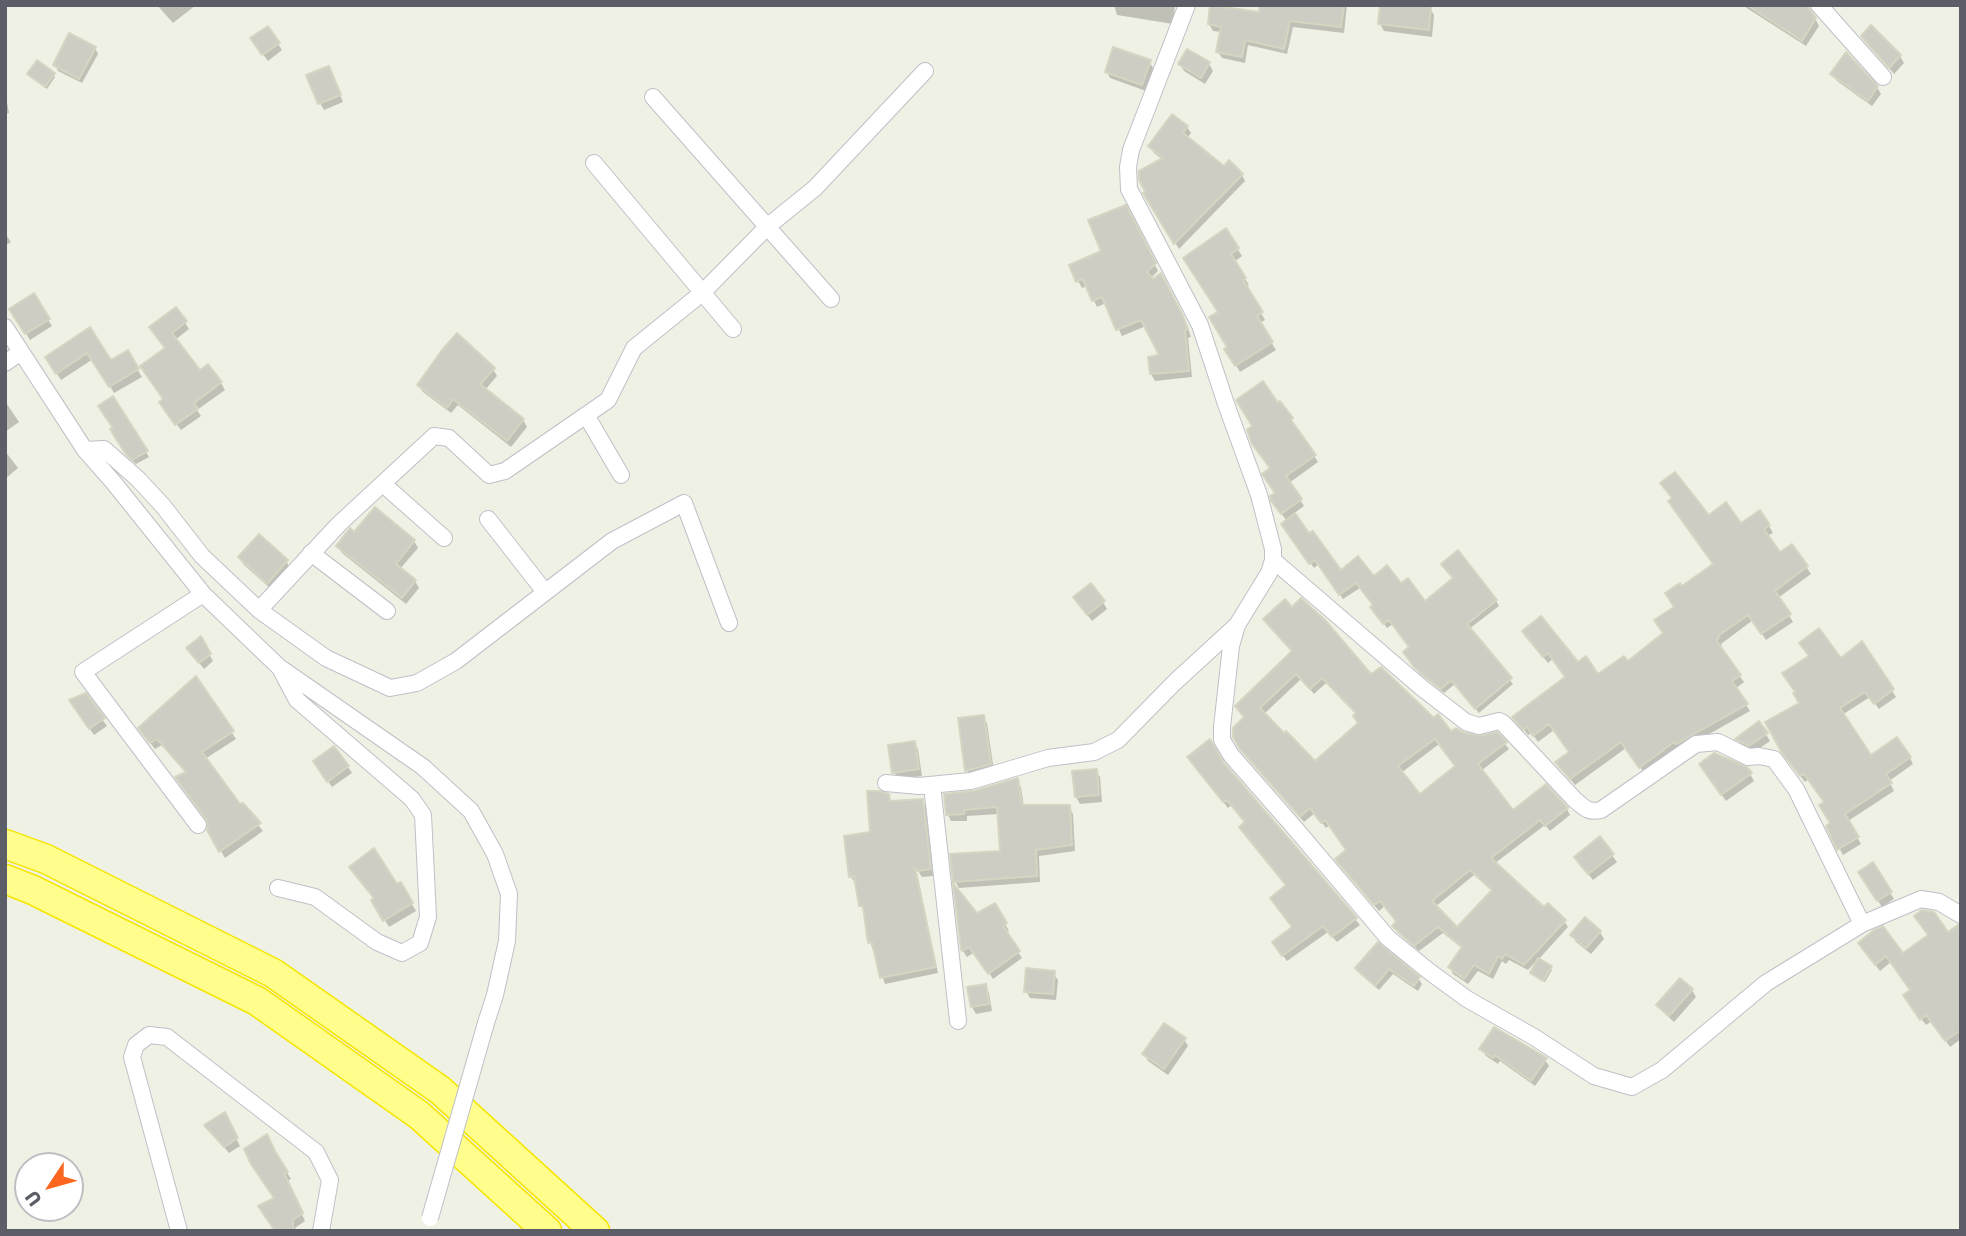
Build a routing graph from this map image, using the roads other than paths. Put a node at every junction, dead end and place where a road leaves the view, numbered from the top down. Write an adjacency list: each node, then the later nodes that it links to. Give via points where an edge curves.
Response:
1 (1187, 5): 21 (street, via 1131,150 1129,189 1200,325 1259,495)
2 (1819, 5): 4 (street)
3 (925, 71): 7 (street, via 815,188)
4 (1883, 77)
5 (653, 97): 7 (street)
6 (594, 163): 8 (street)
7 (768, 226): 8 (street); 9 (street)
8 (702, 293): 11 (street); 14 (street, via 634,348 608,400)
9 (831, 299)
10 (5, 327): 12 (street)
11 (733, 329)
12 (21, 352): 13 (street); 15 (street)
13 (5, 363)
14 (586, 415): 16 (street); 17 (street, via 505,471 489,475 449,438 433,436)
15 (85, 450): 23 (street); 24 (street, via 104,449 138,479 202,556)
16 (621, 475)
17 (383, 484): 19 (street); 20 (street)
18 (488, 519): 22 (street)
19 (444, 538)
20 (311, 553): 24 (street); 25 (street)
21 (1273, 560): 27 (street); 36 (street, via 1466,722 1479,726 1503,723 1575,800 1592,812 1696,744 1718,742 1748,757 1774,759 1796,789)
22 (545, 593): 24 (street, via 456,661 416,683 390,688 326,658); 26 (street, via 611,541 684,503)
23 (203, 594): 28 (street); 31 (street, via 83,672)
24 (259, 610)
25 (387, 611)
26 (729, 623)
27 (1237, 625): 30 (street, via 1118,740 1094,752 1048,758 971,781); 36 (street, via 1222,727 1222,740 1231,755 1388,938 1467,999 1594,1076 1632,1087 1662,1070 1766,983)
28 (279, 667): 34 (street, via 298,700 412,799 423,815 428,918 420,943 402,954 377,942 315,897); 38 (street, bridge, via 423,767 471,811 495,854 509,894 506,942 495,995)
29 (886, 783): 30 (street)
30 (932, 785): 37 (street)
31 (198, 825)
32 (5, 844): 42 (highway, via 46,859 274,973 440,1090)
33 (5, 879): 41 (highway, via 257,1001 419,1115)
34 (278, 888)
35 (1961, 915): 36 (street, via 1939,902 1921,899)
36 (1862, 924)
37 (958, 1021)
38 (429, 1225)
39 (179, 1231): 40 (street, via 132,1057 136,1045 149,1035 167,1037 316,1152 330,1180)
40 (321, 1231)
41 (547, 1231)
42 (595, 1231)

